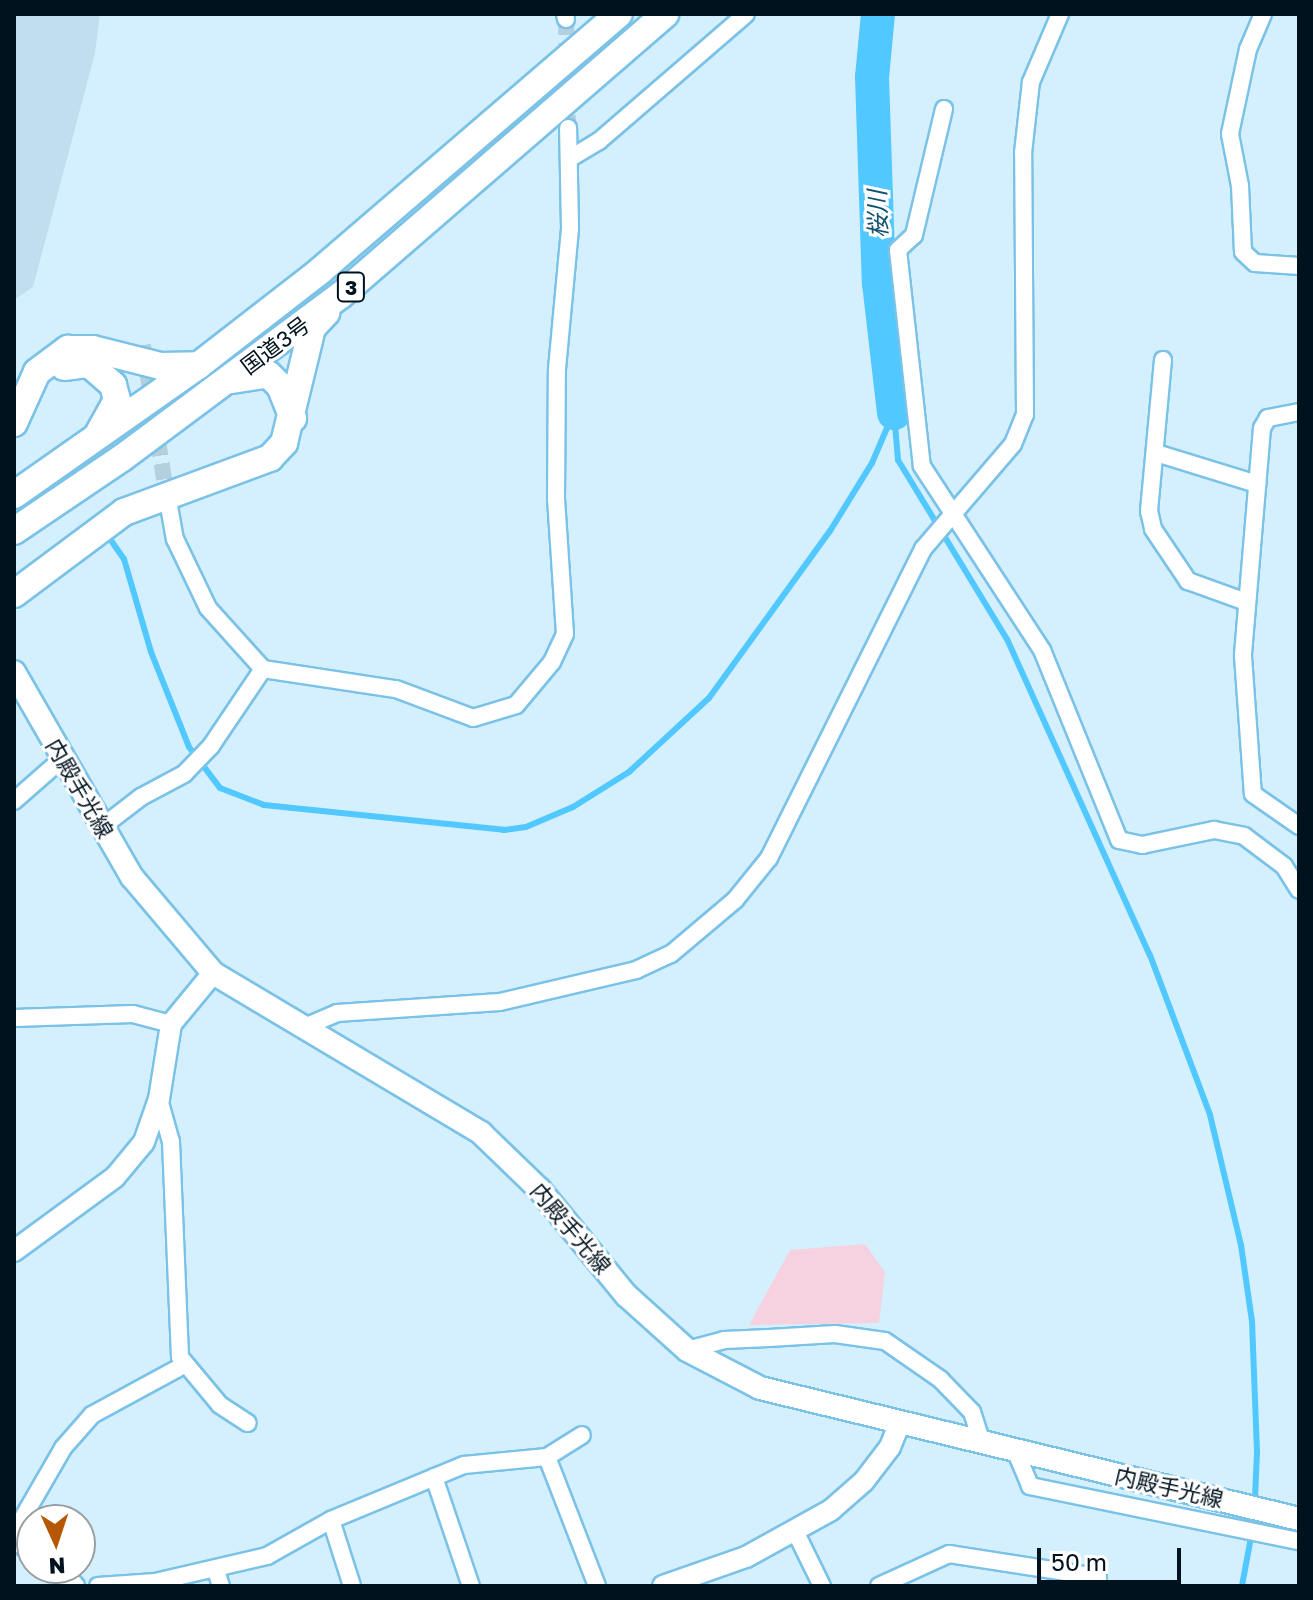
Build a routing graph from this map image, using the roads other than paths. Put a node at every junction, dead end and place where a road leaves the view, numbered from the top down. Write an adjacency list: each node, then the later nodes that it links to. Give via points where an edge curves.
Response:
1 (619, 14): 12 (highway, 国道3号 / 3, via 332,261)
2 (665, 14): 10 (highway, 国道3号 / 3)
3 (746, 14): 8 (street, via 599,141)
4 (1060, 14): 22 (street, via 1031,82 1023,153 1025,415 1013,444)
5 (1263, 14): 9 (street, via 1248,49 1230,134 1240,186 1243,252 1255,263)
6 (944, 109): 22 (street, via 914,235 898,250 918,448 922,466)
7 (568, 128): 8 (street)
8 (569, 159): 26 (street, via 570,228 557,369 556,499 565,634 552,662 516,705 473,718 396,689)
9 (1299, 266)
10 (341, 295): 13 (highway, 国道3号 / 3); 16 (highway, via 312,328)
11 (1163, 360): 18 (street)
12 (199, 365): 15 (highway, via 160,366 93,349 68,349 37,372 23,394); 17 (highway, 国道3号 / 3)
13 (227, 382): 16 (highway, via 268,374 280,386); 23 (highway, 国道3号 / 3)
14 (1299, 412): 19 (street, via 1268,418 1262,428)
15 (18, 418): 17 (highway, via 35,404 55,373 67,365 89,364 107,374 117,400)
16 (293, 419): 24 (highway, via 284,443 270,458 124,512)
17 (93, 441): 20 (highway, 国道3号 / 3)
18 (1156, 453): 19 (street); 25 (street, via 1149,511 1153,529 1188,581)
19 (1257, 484): 25 (street)
20 (14, 495)
21 (169, 506): 26 (street, via 175,539 208,608)
22 (954, 513): 32 (street, via 1042,650 1119,840 1142,845 1214,830 1244,836 1284,866); 36 (street, via 923,549 769,858 735,900 671,954 575,988 500,1002 337,1013)
23 (14, 531)
24 (14, 594)
25 (1246, 602): 30 (street, via 1248,779 1253,794)
26 (263, 669): 31 (street, via 211,746 184,774 141,797)
27 (14, 672): 28 (main road, 内殿手光線)
28 (62, 759): 29 (street); 31 (main road, 内殿手光線)
29 (14, 801)
30 (1299, 826)
31 (102, 827): 33 (main road, 内殿手光線, via 132,877)
32 (1299, 890)
33 (213, 973): 35 (street); 36 (main road, 内殿手光線)
34 (14, 1018): 35 (street, via 133,1014)
35 (171, 1024): 37 (street)
36 (302, 1028): 39 (main road, 内殿手光線, via 448,1109 481,1133 540,1190 626,1295)
37 (159, 1099): 38 (street, via 144,1142 115,1177); 40 (street, via 171,1142 174,1312)
38 (14, 1251)
39 (687, 1350): 41 (main road, 内殿手光線, via 760,1388); 44 (street, via 724,1340 835,1334 885,1341 940,1379 972,1412)
40 (184, 1365): 42 (street, via 220,1405); 51 (street, via 92,1415 63,1448)
41 (900, 1422): 44 (main road, 内殿手光線); 50 (street, via 890,1447 864,1481)
42 (248, 1423)
43 (582, 1435): 46 (street)
44 (982, 1442): 45 (main road, 内殿手光線)
45 (1015, 1450): 48 (main road, 内殿手光線); 52 (street, via 1030,1486)
46 (547, 1457): 47 (street, via 464,1465); 57 (street)
47 (434, 1477): 49 (street); 56 (street)
48 (1299, 1519)
49 (331, 1520): 53 (street); 55 (street)
50 (796, 1533): 58 (street); 59 (street)
51 (14, 1535)
52 (1299, 1541)
53 (219, 1578): 54 (street)
54 (98, 1586)
55 (352, 1586)
56 (471, 1586)
57 (597, 1586)
58 (663, 1586)
59 (822, 1586)
60 (879, 1586): 61 (street, via 949,1554 1098,1577)
61 (1097, 1586)

